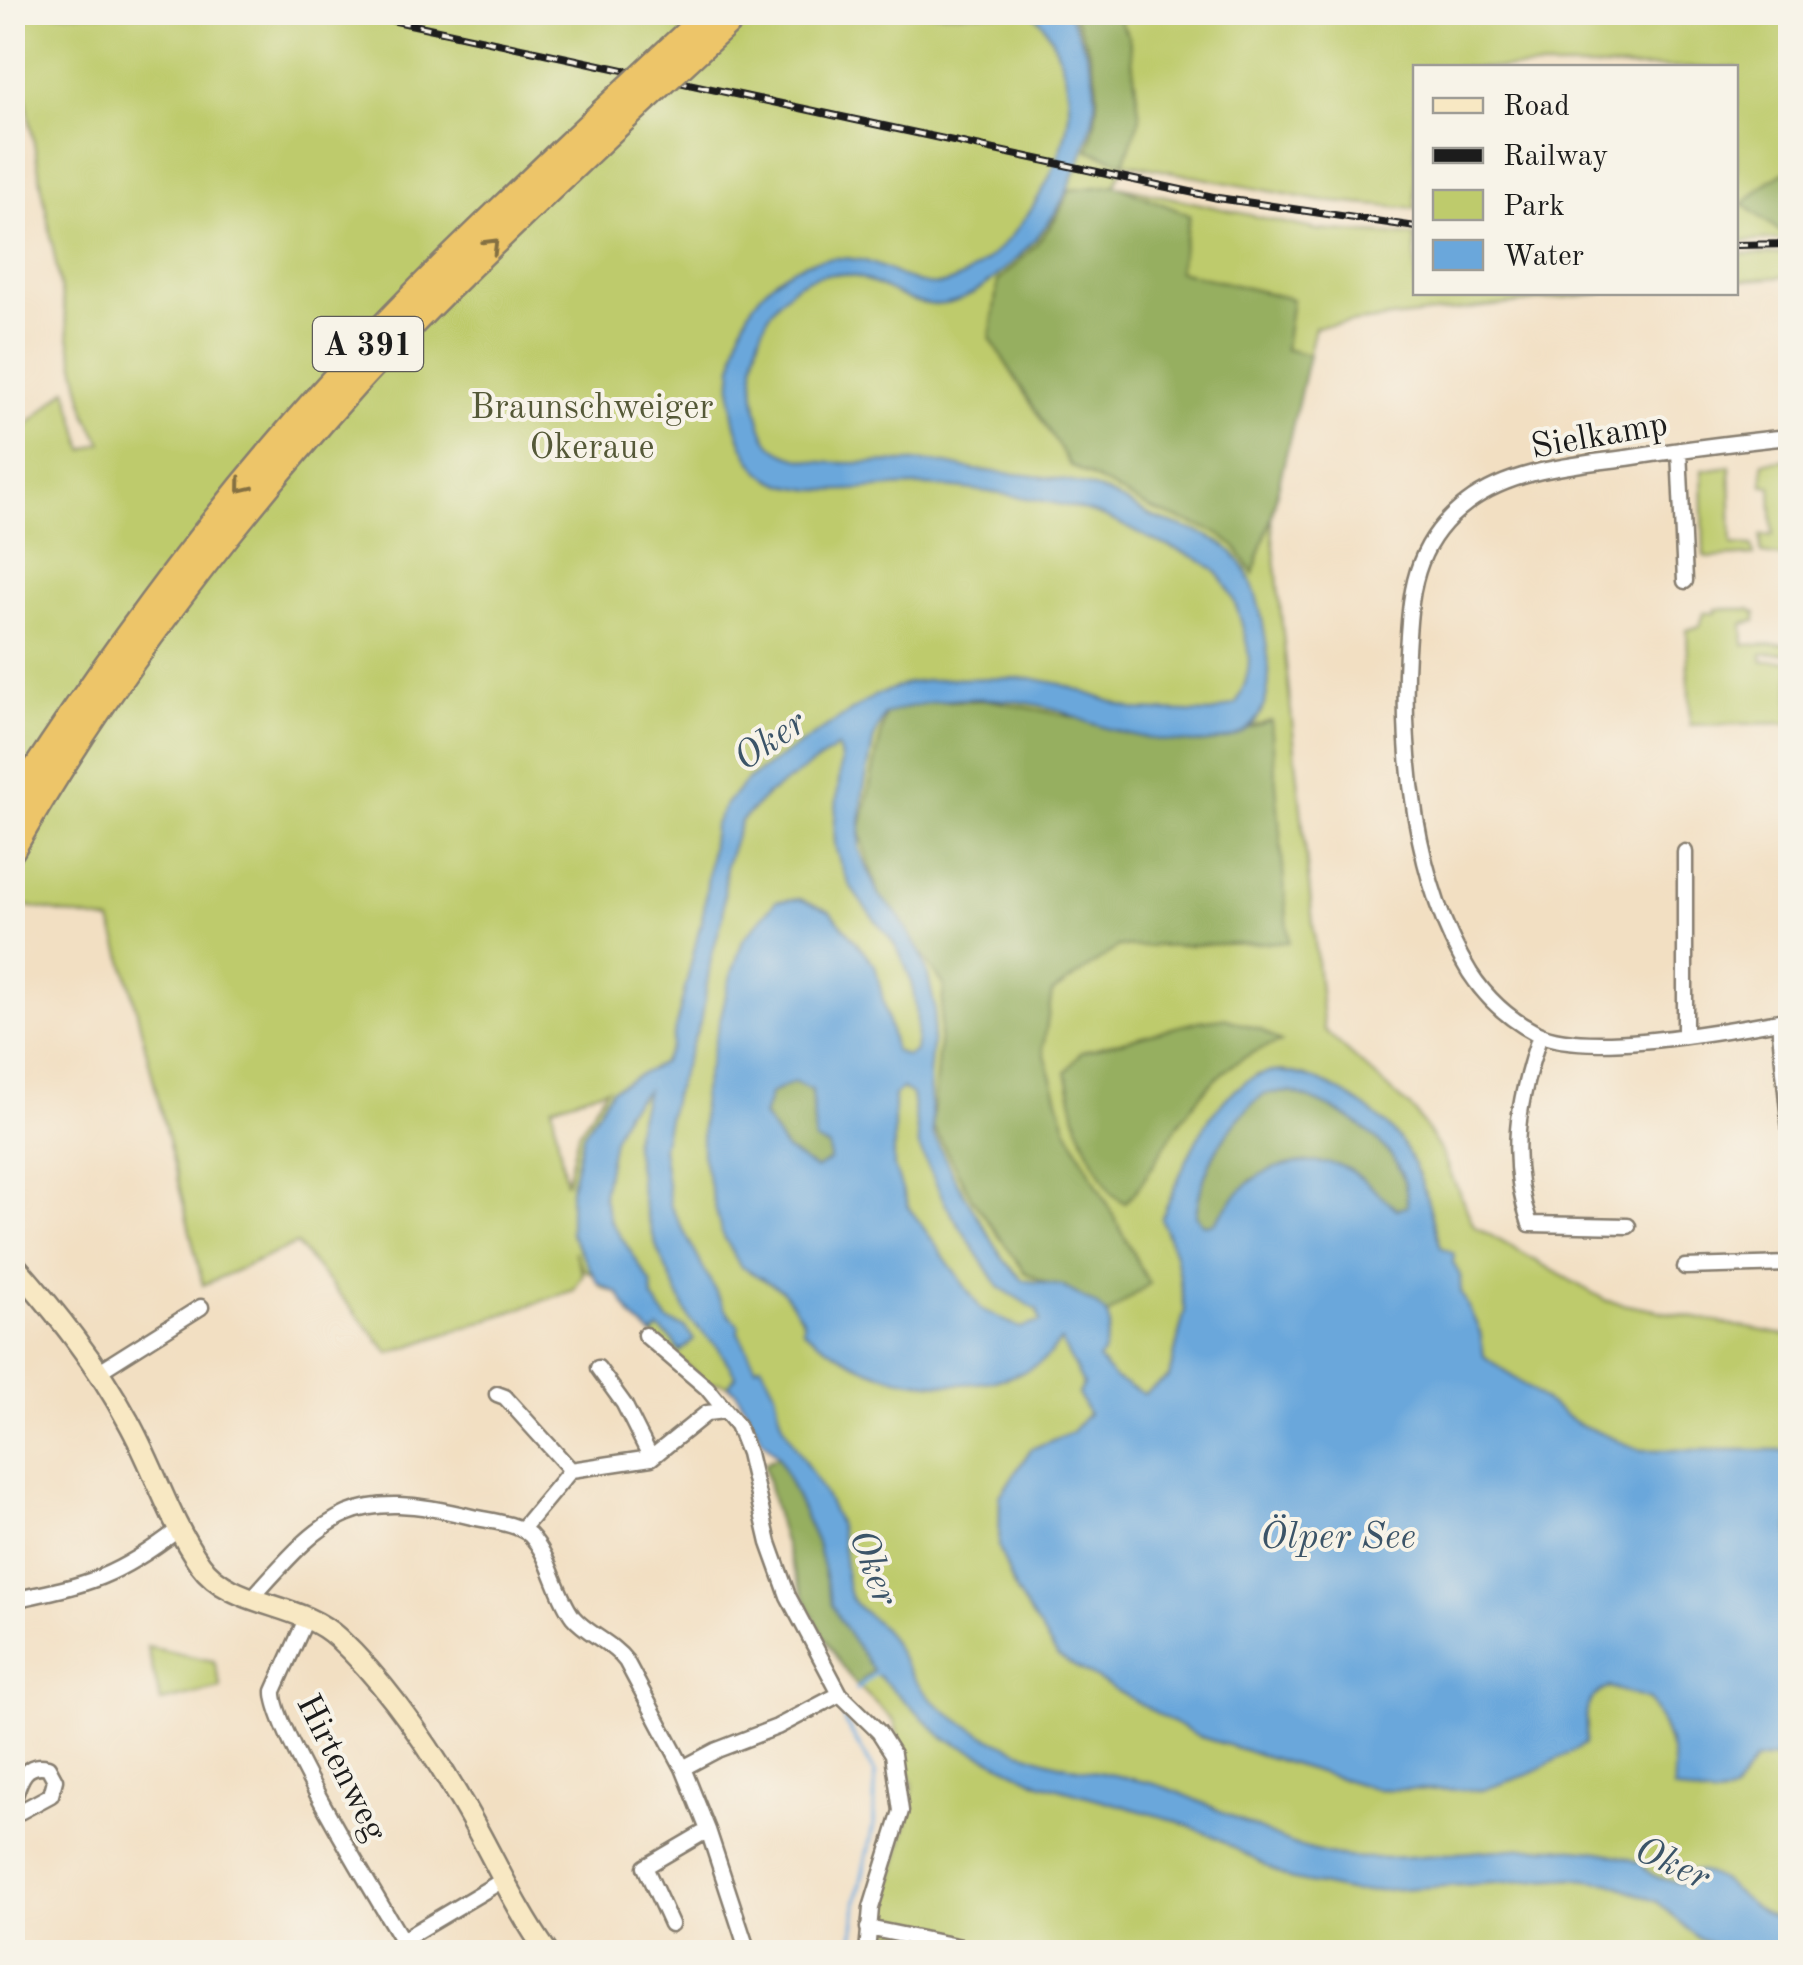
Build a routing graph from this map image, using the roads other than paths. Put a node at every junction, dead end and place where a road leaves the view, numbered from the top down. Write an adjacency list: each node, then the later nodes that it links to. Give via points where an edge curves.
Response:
1 (710, 12): 6 (highway, A 391, one-way to 6, bridge, via 478,230 343,369 259,466)
2 (739, 12): 6 (highway, A 391, one-way to 2, bridge, via 356,383)
3 (1790, 437): 4 (street, Sielkamp)
4 (1679, 450): 5 (street); 11 (street, Sielkamp, via 1512,480 1467,503 1436,534 1414,581 1405,722 1437,900 1469,970 1496,1006)
5 (1685, 581)
6 (164, 600): 7 (highway, A 391, via 69,718); 8 (highway, A 391)
7 (12, 806)
8 (12, 849)
9 (1685, 852): 12 (street)
10 (1785, 1020): 12 (street); 13 (street)
11 (1540, 1034): 12 (street, via 1624,1042); 14 (street, via 1516,1135 1519,1193 1530,1224)
12 (1685, 1034)
13 (1790, 1131)
14 (1628, 1226)
15 (12, 1262): 21 (main road)
16 (1790, 1264): 17 (street)
17 (1685, 1267)
18 (202, 1307): 21 (street)
19 (646, 1335): 23 (street)
20 (598, 1368): 24 (street)
21 (98, 1372): 27 (main road)
22 (497, 1394): 25 (street)
23 (724, 1411): 24 (street, via 707,1414); 31 (street, via 743,1438 788,1596)
24 (651, 1458): 25 (street)
25 (571, 1470): 26 (street)
26 (522, 1529): 28 (street, via 432,1507 360,1507 314,1533); 32 (street, via 538,1546 574,1618 626,1661)
27 (180, 1530): 28 (main road, via 210,1577); 29 (street, via 95,1582)
28 (253, 1597): 30 (main road)
29 (12, 1600)
30 (307, 1616): 36 (main road, via 336,1635 419,1734); 39 (street, Hirtenweg, via 274,1704)
31 (840, 1694): 32 (street); 38 (street, via 888,1744 898,1767 898,1829)
32 (683, 1768): 35 (street)
33 (12, 1805): 34 (street, via 27,1770 48,1767 56,1780 51,1795)
34 (12, 1816)
35 (708, 1830): 37 (street, via 646,1867); 41 (street)
36 (503, 1880): 39 (street, Hirtenweg); 40 (main road)
37 (671, 1924)
38 (868, 1928): 42 (street); 43 (street)
39 (405, 1946)
40 (547, 1952)
41 (748, 1952)
42 (867, 1952)
43 (986, 1952)

